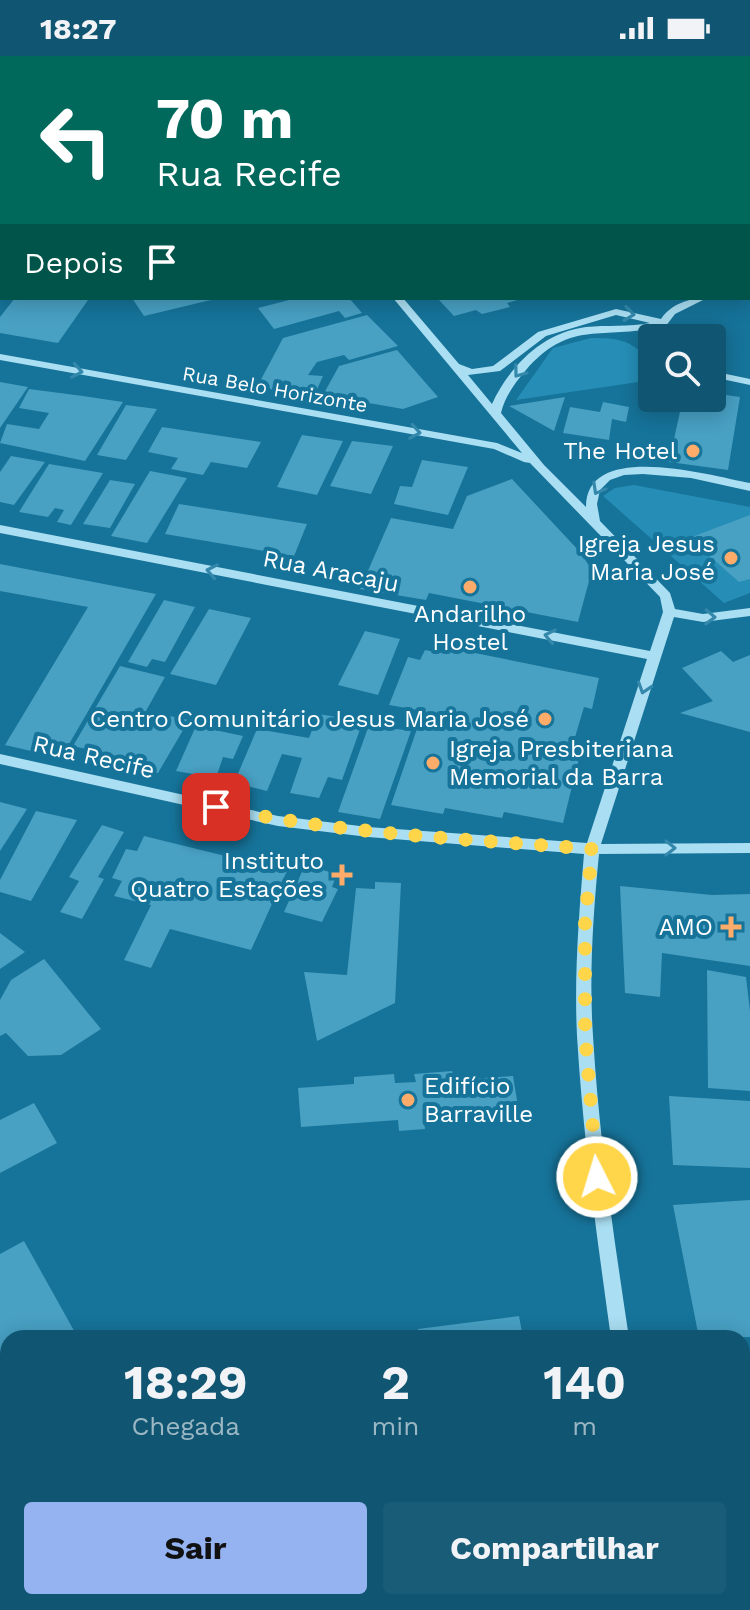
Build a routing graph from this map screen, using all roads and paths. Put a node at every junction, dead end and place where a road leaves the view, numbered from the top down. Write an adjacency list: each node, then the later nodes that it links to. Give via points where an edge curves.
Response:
1 (400, 300): 5 (street)
2 (698, 300): 3 (street, via 671,312)
3 (665, 323): 5 (street, one-way to 3, via 470,372 496,369 542,334 616,312); 8 (street, one-way to 8, via 583,329 550,340 503,393)
4 (0, 357): 9 (street, Rua Belo Horizonte, one-way to 9, via 497,446)
5 (457, 365): 8 (street)
6 (726, 377): 7 (street)
7 (750, 382)
8 (495, 414): 9 (street)
9 (540, 467): 11 (street)
10 (750, 487): 11 (street, one-way to 11, via 654,471 616,472 602,479 594,492 590,508)
11 (598, 526): 13 (street, via 656,583)
12 (0, 529): 15 (street, Rua Aracaju, one-way to 12)
13 (669, 612): 14 (street, one-way to 14, via 703,618); 15 (street)
14 (750, 612)
15 (654, 656): 18 (street, one-way to 18)
16 (0, 759): 18 (street, Rua Recife, via 278,821)
17 (750, 848): 18 (street, Rua Recife, one-way to 17)
18 (592, 849): 19 (street, via 585,923 585,1034 597,1177)
19 (619, 1330)

